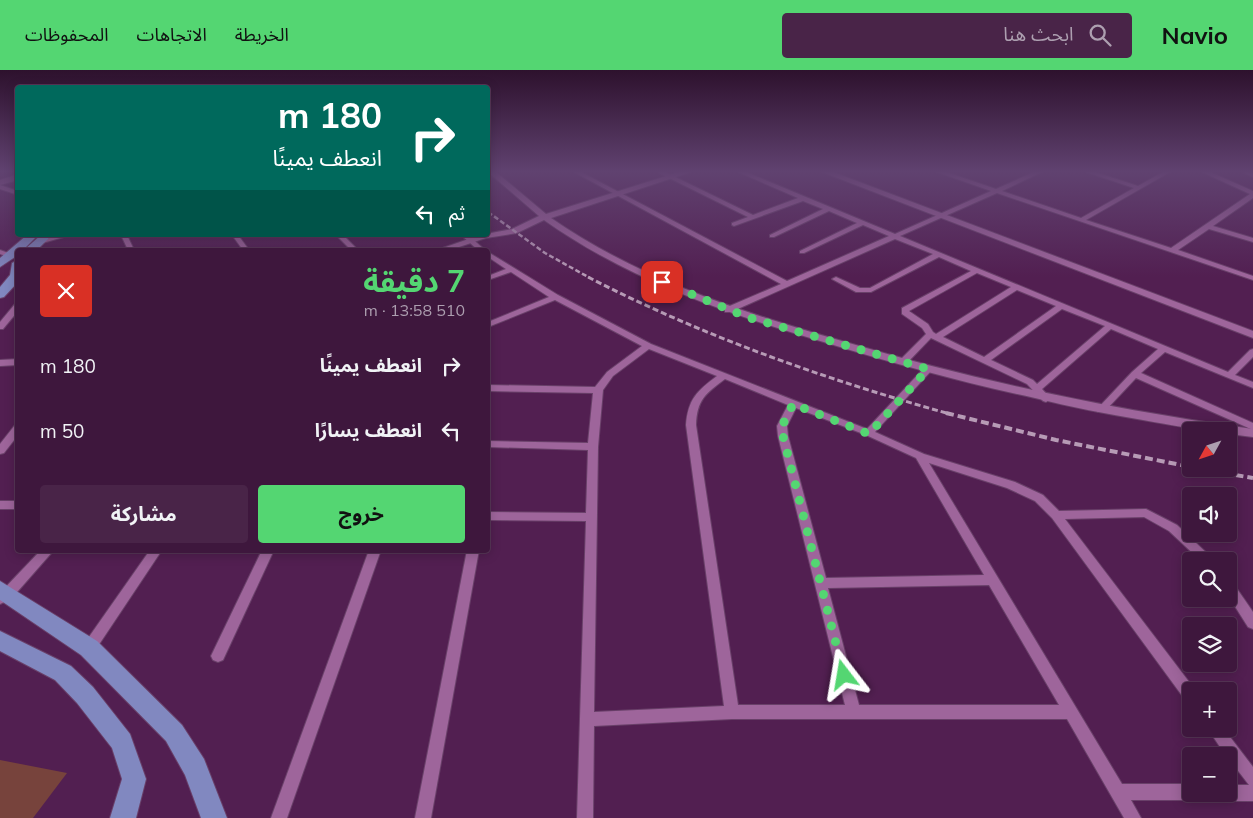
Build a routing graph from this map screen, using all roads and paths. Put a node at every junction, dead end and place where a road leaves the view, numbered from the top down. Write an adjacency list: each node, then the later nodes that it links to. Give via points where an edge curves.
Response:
1 (533, 207): 15 (street)
2 (578, 207): 15 (street)
3 (641, 207): 47 (street)
4 (732, 207): 16 (street)
5 (780, 207): 16 (street)
6 (823, 207): 13 (street)
7 (924, 207): 14 (street)
8 (927, 207): 14 (street)
9 (965, 207): 14 (street)
10 (1042, 207): 17 (street)
11 (1105, 207): 17 (street)
12 (1235, 207): 20 (street)
13 (828, 209): 18 (street); 22 (street)
14 (947, 215): 26 (street); 58 (street); 61 (street)
15 (545, 217): 21 (street, via 514,231); 53 (street, via 636,271)
16 (753, 217): 19 (street)
17 (1081, 220): 34 (street)
18 (862, 223): 26 (street); 35 (street)
19 (734, 224)
20 (1207, 226): 28 (street); 34 (street)
21 (490, 234)
22 (772, 236)
23 (56, 237): 29 (street)
24 (236, 237): 30 (street)
25 (341, 237): 31 (street)
26 (896, 237): 37 (street); 47 (street)
27 (467, 238): 32 (street); 33 (street)
28 (1253, 240)
29 (37, 241)
30 (245, 248)
31 (353, 248)
32 (446, 248)
33 (480, 248)
34 (1172, 251): 45 (street)
35 (802, 252)
36 (490, 255): 39 (street)
37 (937, 255): 40 (street); 44 (street, via 871,290 859,290)
38 (9, 261): 41 (highway); 46 (highway)
39 (511, 269): 43 (street); 50 (street)
40 (976, 271): 48 (street); 60 (street, via 905,310)
41 (15, 274)
42 (15, 277): 49 (highway)
43 (490, 277)
44 (836, 278)
45 (1253, 278)
46 (0, 280)
47 (787, 284): 53 (street)
48 (1016, 287): 51 (street); 60 (street)
49 (0, 294)
50 (555, 297): 56 (street); 62 (street)
51 (1061, 306): 57 (street); 65 (street)
52 (15, 309): 54 (street)
53 (728, 310): 67 (street)
54 (7, 318): 55 (street); 59 (street)
55 (15, 318)
56 (490, 324)
57 (1110, 326): 63 (street); 75 (street)
58 (1253, 326)
59 (0, 327)
60 (933, 335): 65 (street); 67 (street)
61 (1253, 335)
62 (648, 346): 72 (street); 76 (street, via 610,374)
63 (1164, 348): 70 (street); 71 (street)
64 (1253, 352): 71 (street)
65 (985, 360): 75 (street)
66 (15, 362): 68 (street)
67 (903, 362): 69 (street)
68 (0, 363)
69 (928, 369): 77 (street); 83 (street)
70 (1135, 374): 79 (street); 80 (street)
71 (1230, 375): 73 (street)
72 (722, 377): 78 (street); 108 (street, via 693,402 691,425)
73 (1253, 385)
74 (490, 388): 76 (street)
75 (1037, 388): 77 (street)
76 (598, 390): 85 (street)
77 (1046, 399): 79 (street)
78 (793, 404): 83 (street); 100 (street, via 782,426 783,436)
79 (1101, 410): 82 (street)
80 (1253, 427)
81 (15, 431): 86 (street)
82 (1253, 433)
83 (869, 434): 87 (street)
84 (490, 444): 85 (street)
85 (593, 447): 92 (street)
86 (0, 451)
87 (920, 456): 90 (street, via 1011,485 1039,498); 99 (street)
88 (0, 505): 89 (street)
89 (15, 505)
90 (1056, 515): 93 (street, via 1146,513 1173,528); 107 (street)
91 (490, 516): 92 (street)
92 (591, 518): 111 (street)
93 (1198, 552)
94 (45, 553): 101 (street)
95 (154, 553): 105 (street)
96 (267, 553): 106 (street)
97 (374, 553): 120 (street)
98 (472, 553): 121 (street)
99 (992, 580): 100 (street); 110 (street)
100 (821, 582): 109 (street)
101 (2, 594): 105 (highway)
102 (1237, 599): 103 (street)
103 (1253, 623)
104 (0, 640): 118 (highway, via 63,673 86,695 122,742 134,779)
105 (89, 648): 119 (highway, via 174,733 195,768)
106 (218, 656)
107 (1182, 684)
108 (732, 712): 109 (street); 111 (street)
109 (854, 712): 110 (street)
110 (1070, 712): 114 (street)
111 (586, 719): 122 (street)
112 (1221, 737): 113 (street)
113 (1253, 779)
114 (1117, 792): 115 (street); 123 (street)
115 (1182, 792)
116 (1237, 793): 117 (street)
117 (1253, 793)
118 (123, 818)
119 (214, 818)
120 (279, 818)
121 (423, 818)
122 (585, 818)
123 (1133, 818)

